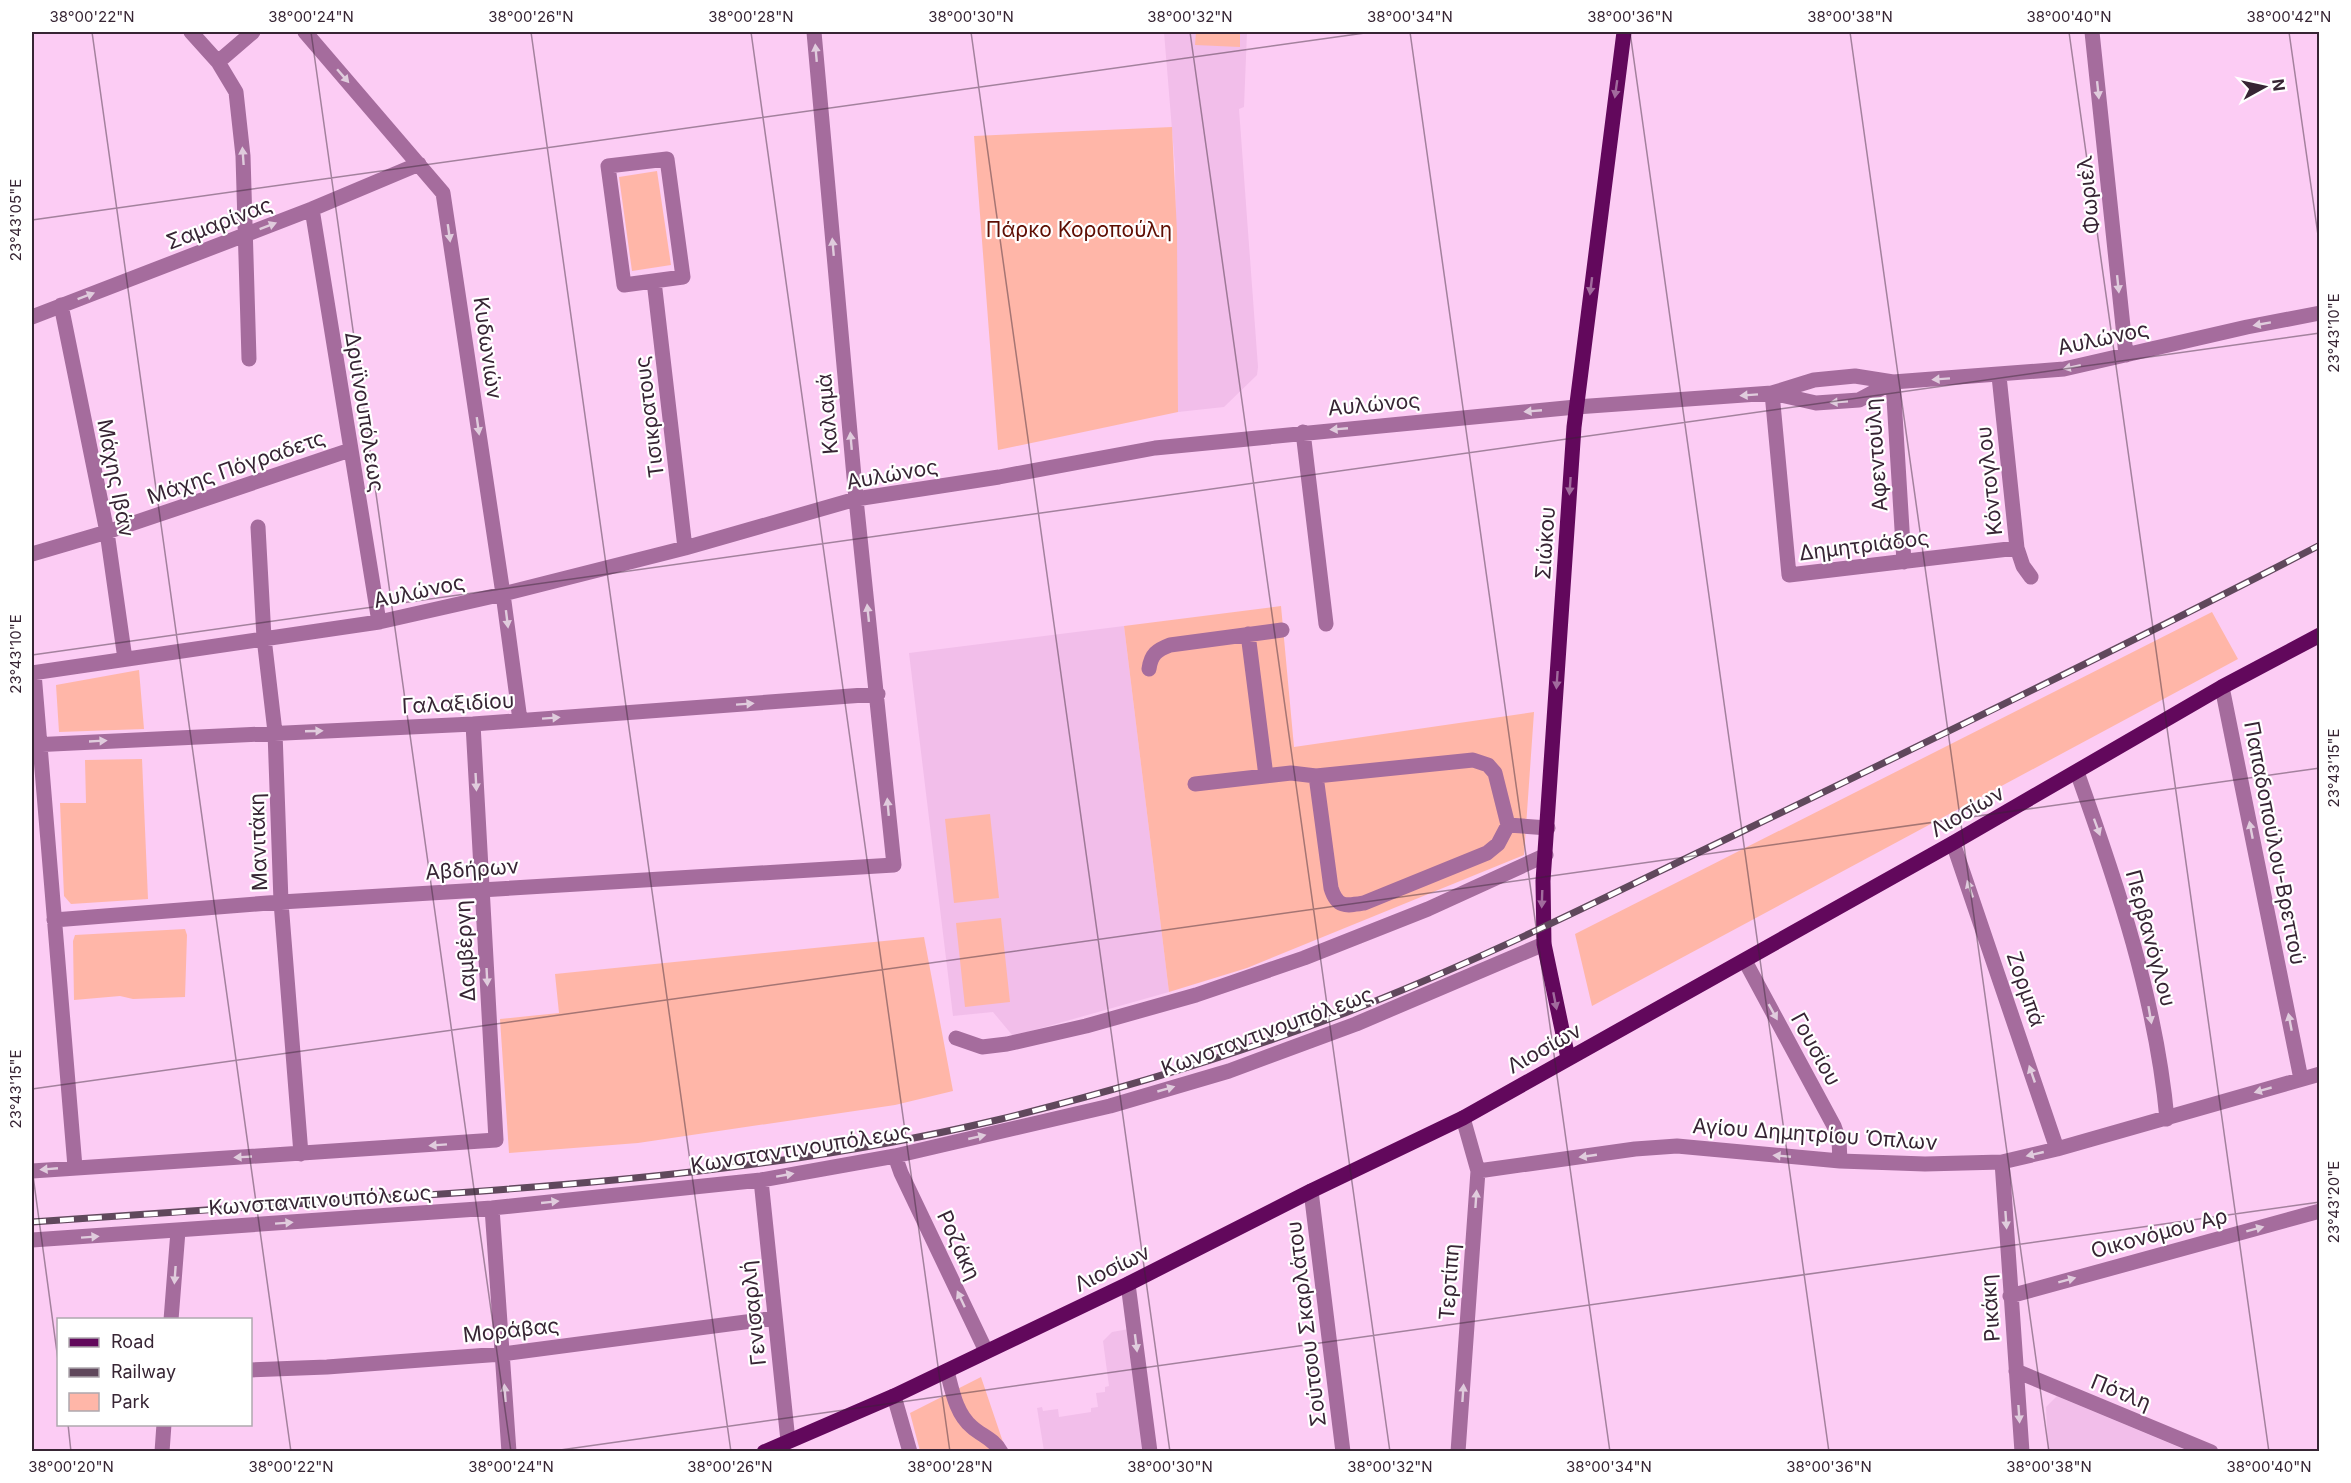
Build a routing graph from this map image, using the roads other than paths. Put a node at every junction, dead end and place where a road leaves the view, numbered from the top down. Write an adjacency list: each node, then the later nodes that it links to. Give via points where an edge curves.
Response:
1 (191, 32): 7 (street)
2 (252, 32): 7 (street)
3 (305, 32): 8 (street, Κυδωνιών, one-way to 8)
4 (814, 32): 23 (street, Καλαμά, one-way to 4)
5 (1624, 32): 20 (main road, Σιώκου, one-way to 20)
6 (2092, 32): 15 (street, Φωριέλ, one-way to 15)
7 (218, 62): 10 (street, one-way to 7, via 236,92)
8 (419, 164): 9 (street, Σαμαρίνας); 31 (street, Κυδωνιών, one-way to 31, via 443,193)
9 (312, 209): 10 (street, Σαμαρίνας, one-way to 9); 22 (street, Δρυϊνουπόλεως)
10 (245, 235): 12 (street, Σαμαρίνας, one-way to 10); 16 (street)
11 (654, 281): 11 (street, via 682,277 667,159 608,166 624,285); 26 (street, Τισικρατους)
12 (61, 305): 14 (street, Σαμαρίνας); 25 (street, Μάχης Ιβάν)
13 (2319, 313): 15 (street, Αυλώνος, one-way to 15)
14 (32, 317)
15 (2126, 355): 17 (street, Αυλώνος, one-way to 17, via 2064,369)
16 (249, 359)
17 (1999, 376): 18 (street, Αυλώνος, one-way to 18); 27 (street, Κόντογλου)
18 (1893, 382): 19 (street, Αυλώνος, via 1855,376 1814,380); 19 (street, Αυλώνος, one-way to 19, via 1859,400 1816,403); 29 (street, Αφεντούλη)
19 (1772, 393): 20 (street, Αυλώνος, one-way to 20); 29 (street, Δημητριάδος, via 1789,575)
20 (1576, 406): 21 (street, Αυλώνος, one-way to 21); 52 (main road, Σιώκου, one-way to 52)
21 (1303, 432): 23 (street, Αυλώνος, via 1155,448); 33 (street)
22 (350, 450): 25 (street, Μάχης Πόγραδετς); 32 (street, Δρυϊνουπόλεως)
23 (856, 499): 26 (street, Αυλώνος); 42 (street, Καλαμά, one-way to 23)
24 (258, 527): 37 (street, Μανιτάκη)
25 (106, 532): 28 (street, Μάχης Πόγραδετς); 38 (street, Μάχης Ιβάν)
26 (685, 548): 31 (street, Αυλώνος)
27 (2017, 548): 29 (street, Δημητριάδος); 30 (street, Κόντογλου, via 2022,566)
28 (32, 554)
29 (1904, 562)
30 (2031, 577)
31 (503, 594): 32 (street, Αυλώνος); 43 (street, Κυδωνιών, one-way to 43)
32 (379, 622): 37 (street, Αυλώνος)
33 (1326, 624)
34 (1282, 630): 35 (street)
35 (1248, 634): 39 (street, via 1170,645 1157,650); 48 (street)
36 (2319, 635): 41 (main road, Λιοσίων)
37 (264, 638): 38 (street, Αυλώνος); 45 (street, Μανιτάκη)
38 (125, 659): 40 (street, Αυλώνος)
39 (1149, 669)
40 (33, 673): 46 (street)
41 (2222, 687): 47 (main road, Λιοσίων); 64 (street, Παπαδοπούλου-Βρεττού, one-way to 41)
42 (878, 694): 43 (street, Γαλαξιδίου, one-way to 42); 55 (street, Καλαμά, one-way to 42)
43 (520, 720): 44 (street, Γαλαξιδίου)
44 (473, 724): 45 (street, Γαλαξιδίου, one-way to 44); 56 (street, Δαμβέργη, one-way to 56)
45 (275, 732): 46 (street, Γαλαξιδίου, one-way to 45); 57 (street, Μανιτάκη)
46 (36, 744): 58 (street)
47 (2077, 772): 53 (main road, Λιοσίων); 66 (street, Περβανόγλου, one-way to 66, via 2134,948)
48 (1266, 776): 49 (street); 50 (street)
49 (1316, 776): 51 (street, via 1473,760 1488,765 1495,773); 51 (street, via 1331,888 1341,904 1364,903 1487,853 1498,844)
50 (1195, 784)
51 (1508, 825): 52 (street)
52 (1548, 828): 54 (main road, Σιώκου)
53 (1953, 843): 60 (main road, Λιοσίων); 67 (street, Ζορμπά, one-way to 53)
54 (1546, 855): 59 (main road, Σιώκου, one-way to 59, via 1542,899); 61 (street, via 1418,913 1196,995 1007,1044 982,1047)
55 (894, 865): 56 (street, Αβδήρων)
56 (483, 889): 57 (street, Αβδήρων); 68 (street, Δαμβέργη, one-way to 68, via 496,1140)
57 (281, 902): 58 (street, Αβδήρων); 68 (street, Μανιτάκη)
58 (54, 920): 72 (street)
59 (1544, 944): 62 (main road, Σιώκου, one-way to 62); 69 (street, Κωνσταντινουπόλεως, one-way to 59, via 1110,1106 1229,1071 1356,1024)
60 (1744, 961): 62 (main road, Λιοσίων); 70 (street, Γουσίου, one-way to 70, via 1834,1125)
61 (956, 1038)
62 (1568, 1058): 65 (main road, Λιοσίων)
63 (2319, 1074): 64 (street, Αγίου Δημητρίου Όπλων)
64 (2301, 1079): 66 (street, Αγίου Δημητρίου Όπλων, one-way to 66)
65 (1463, 1118): 74 (street, Τερτίπη); 76 (main road, Λιοσίων)
66 (2167, 1119): 67 (street, Αγίου Δημητρίου Όπλων)
67 (2057, 1149): 71 (street, Αγίου Δημητρίου Όπλων, one-way to 71)
68 (301, 1154): 72 (street, one-way to 72)
69 (896, 1156): 75 (street, Κωνσταντινουπόλεως, one-way to 69); 85 (street, Ροζάκη, one-way to 69)
70 (1840, 1161): 71 (street, Αγίου Δημητρίου Όπλων); 74 (street, Αγίου Δημητρίου Όπλων, one-way to 74, via 1677,1146)
71 (2002, 1162): 82 (street, Ρικάκη, one-way to 82)
72 (75, 1167): 73 (street, one-way to 73)
73 (32, 1171)
74 (1478, 1172): 99 (street, Τερτίπη, one-way to 74)
75 (761, 1180): 77 (street, Κωνσταντινουπόλεως, one-way to 75); 84 (street, Γενισαρλή)
76 (1311, 1191): 81 (main road, Λιοσίων); 98 (street, Σούτσου Σκαρλάτου)
77 (492, 1208): 79 (street, Κωνσταντινουπόλεως, one-way to 77); 86 (street)
78 (2319, 1211): 82 (street, Οικονόμου Αρ, one-way to 78)
79 (178, 1231): 80 (street, Κωνσταντινουπόλεως, one-way to 79); 83 (street, one-way to 83)
80 (32, 1240)
81 (1128, 1284): 85 (main road, Λιοσίων); 97 (street, one-way to 97)
82 (2010, 1296): 89 (street, Ρικάκη)
83 (171, 1318)
84 (775, 1318): 86 (street, Μοράβας); 92 (street, Γενισαρλή)
85 (986, 1352): 88 (main road, Λιοσίων)
86 (502, 1354): 87 (street, Μοράβας); 94 (street, one-way to 86)
87 (252, 1370)
88 (947, 1371): 90 (main road, Λιοσίων); 96 (street, via 964,1419 990,1438)
89 (2016, 1371): 100 (street, Ρικάκη, one-way to 100); 101 (street, Πότλη)
90 (894, 1396): 92 (main road, Λιοσίων); 95 (street)
91 (164, 1426): 93 (street)
92 (777, 1448)
93 (162, 1452)
94 (510, 1452)
95 (910, 1452)
96 (1001, 1452)
97 (1150, 1452)
98 (1343, 1452)
99 (1458, 1452)
100 (2022, 1452)
101 (2211, 1452)

